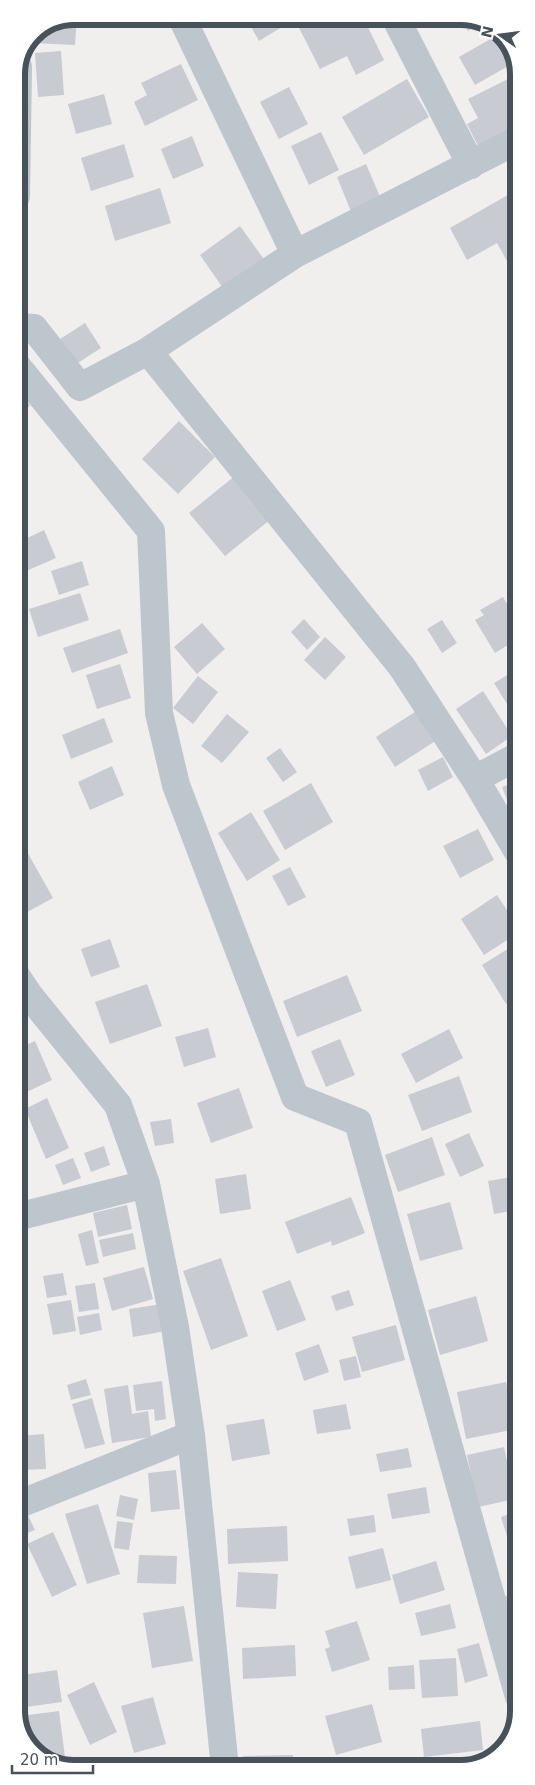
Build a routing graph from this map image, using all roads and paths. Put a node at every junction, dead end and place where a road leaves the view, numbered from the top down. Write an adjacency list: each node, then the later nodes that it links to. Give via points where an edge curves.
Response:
1 (185, 25): 5 (street)
2 (399, 25): 4 (street)
3 (510, 144): 4 (street)
4 (471, 165): 5 (street)
5 (295, 254): 7 (street)
6 (25, 328): 7 (street, via 34,328 80,387)
7 (148, 351): 10 (street, via 402,667)
8 (25, 377): 17 (street, via 151,531 159,713 176,785 295,1097 358,1122)
9 (510, 760): 10 (street)
10 (475, 780): 11 (street)
11 (510, 839)
12 (25, 989): 13 (street, via 118,1105)
13 (146, 1184): 14 (street); 15 (street, via 175,1327)
14 (25, 1214)
15 (192, 1435): 16 (street); 18 (street)
16 (25, 1502)
17 (510, 1665)
18 (224, 1760)

